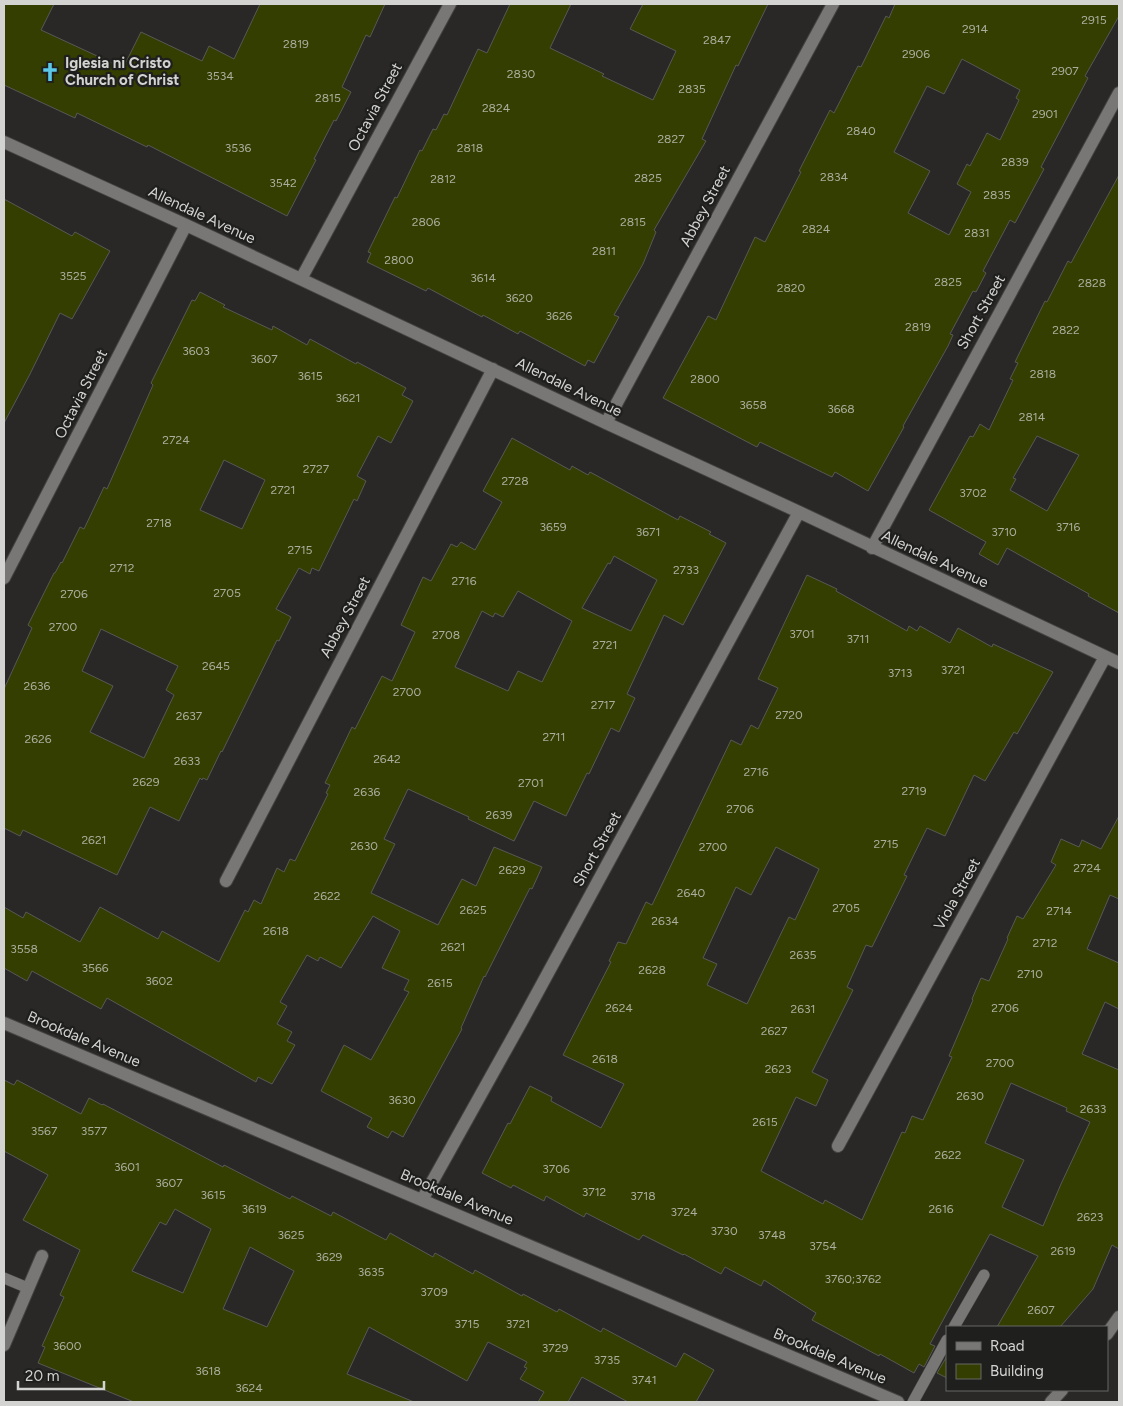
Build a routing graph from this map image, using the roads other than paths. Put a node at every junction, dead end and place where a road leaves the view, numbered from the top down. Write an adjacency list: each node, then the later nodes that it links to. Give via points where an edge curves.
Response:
1 (450, 4): 6 (street, Octavia Street)
2 (833, 4): 8 (street, Abbey Street)
3 (1119, 93): 10 (street, Short Street)
4 (4, 142): 5 (street, Allendale Avenue)
5 (186, 225): 6 (street, Allendale Avenue); 11 (street, Octavia Street)
6 (301, 279): 7 (street, Allendale Avenue)
7 (493, 369): 8 (street, Allendale Avenue); 14 (street, Abbey Street)
8 (606, 423): 9 (street, Allendale Avenue)
9 (798, 512): 10 (street, Allendale Avenue); 17 (street, Short Street)
10 (872, 548): 12 (street, Allendale Avenue)
11 (4, 578)
12 (1105, 657): 13 (street, Allendale Avenue); 16 (street, Viola Street)
13 (1119, 663)
14 (226, 880)
15 (4, 1023): 17 (street, Brookdale Avenue)
16 (838, 1146)
17 (422, 1200): 28 (street, Brookdale Avenue)
18 (42, 1256): 21 (street)
19 (984, 1275): 23 (lane)
20 (4, 1278): 21 (lane)
21 (28, 1288): 26 (street)
22 (1119, 1317): 24 (street)
23 (955, 1326)
24 (1108, 1333)
25 (946, 1342): 29 (lane)
26 (4, 1345)
27 (1061, 1391): 30 (street)
28 (898, 1402)
29 (913, 1402)
30 (1051, 1402)

